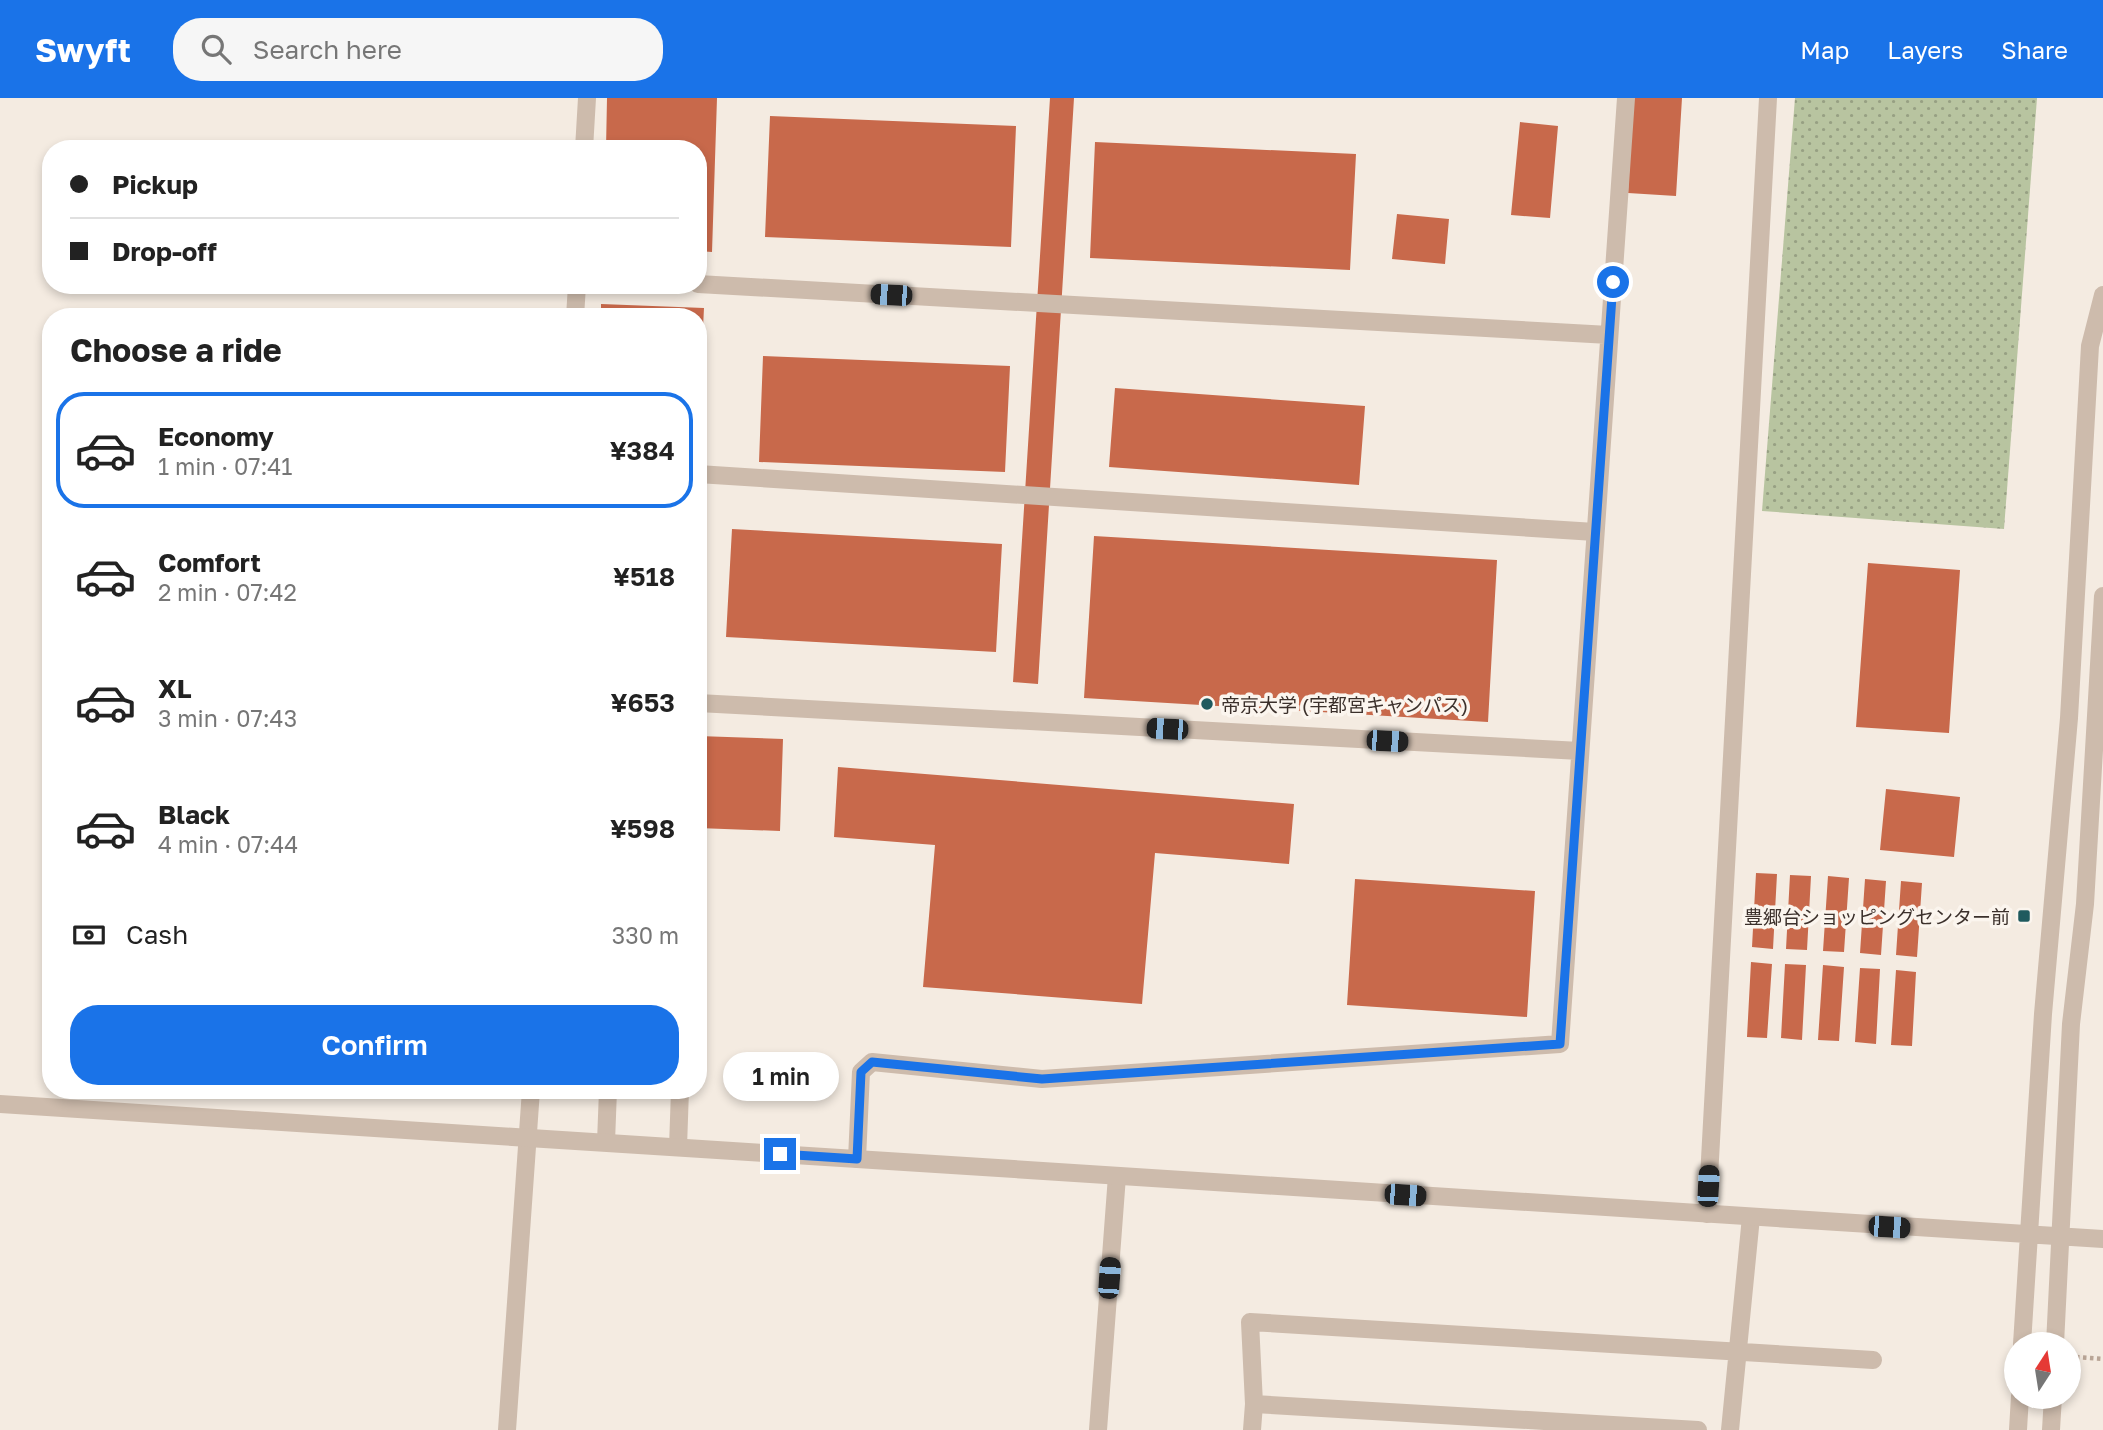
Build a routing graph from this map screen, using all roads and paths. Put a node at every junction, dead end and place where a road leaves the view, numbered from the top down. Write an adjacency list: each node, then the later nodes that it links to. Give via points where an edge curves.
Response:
1 (587, 98): 4 (street)
2 (1626, 98): 7 (street)
3 (1768, 98): 22 (street)
4 (585, 140)
5 (707, 285): 7 (street)
6 (2103, 295): 24 (street, via 2090,346 2069,718)
7 (1609, 335): 9 (street)
8 (707, 475): 9 (street)
9 (1595, 532): 12 (street)
10 (2103, 596): 25 (street)
11 (707, 703): 12 (street)
12 (1580, 751): 20 (street, via 1560,1044 1042,1079 872,1062 861,1072)
13 (531, 1099): 17 (street)
14 (608, 1099): 18 (street)
15 (680, 1099): 19 (street)
16 (0, 1104): 17 (street)
17 (529, 1137): 18 (street); 36 (street)
18 (606, 1142): 19 (street)
19 (678, 1147): 20 (street)
20 (857, 1159): 21 (street)
21 (1116, 1176): 22 (street); 37 (street)
22 (1707, 1214): 23 (street)
23 (1751, 1217): 24 (street); 29 (street)
24 (2028, 1235): 25 (street); 27 (street)
25 (2059, 1237): 26 (street); 28 (street)
26 (2103, 1239)
27 (2023, 1332)
28 (2055, 1332)
29 (1738, 1351): 32 (street); 33 (street, via 1250,1322); 40 (street)
30 (2081, 1358): 31 (path)
31 (2103, 1359)
32 (1872, 1360)
33 (1254, 1404): 38 (street); 39 (street)
34 (2019, 1409): 41 (street)
35 (2052, 1409): 42 (street)
36 (507, 1430)
37 (1098, 1430)
38 (1252, 1430)
39 (1698, 1430)
40 (1730, 1430)
41 (2018, 1430)
42 (2051, 1430)

